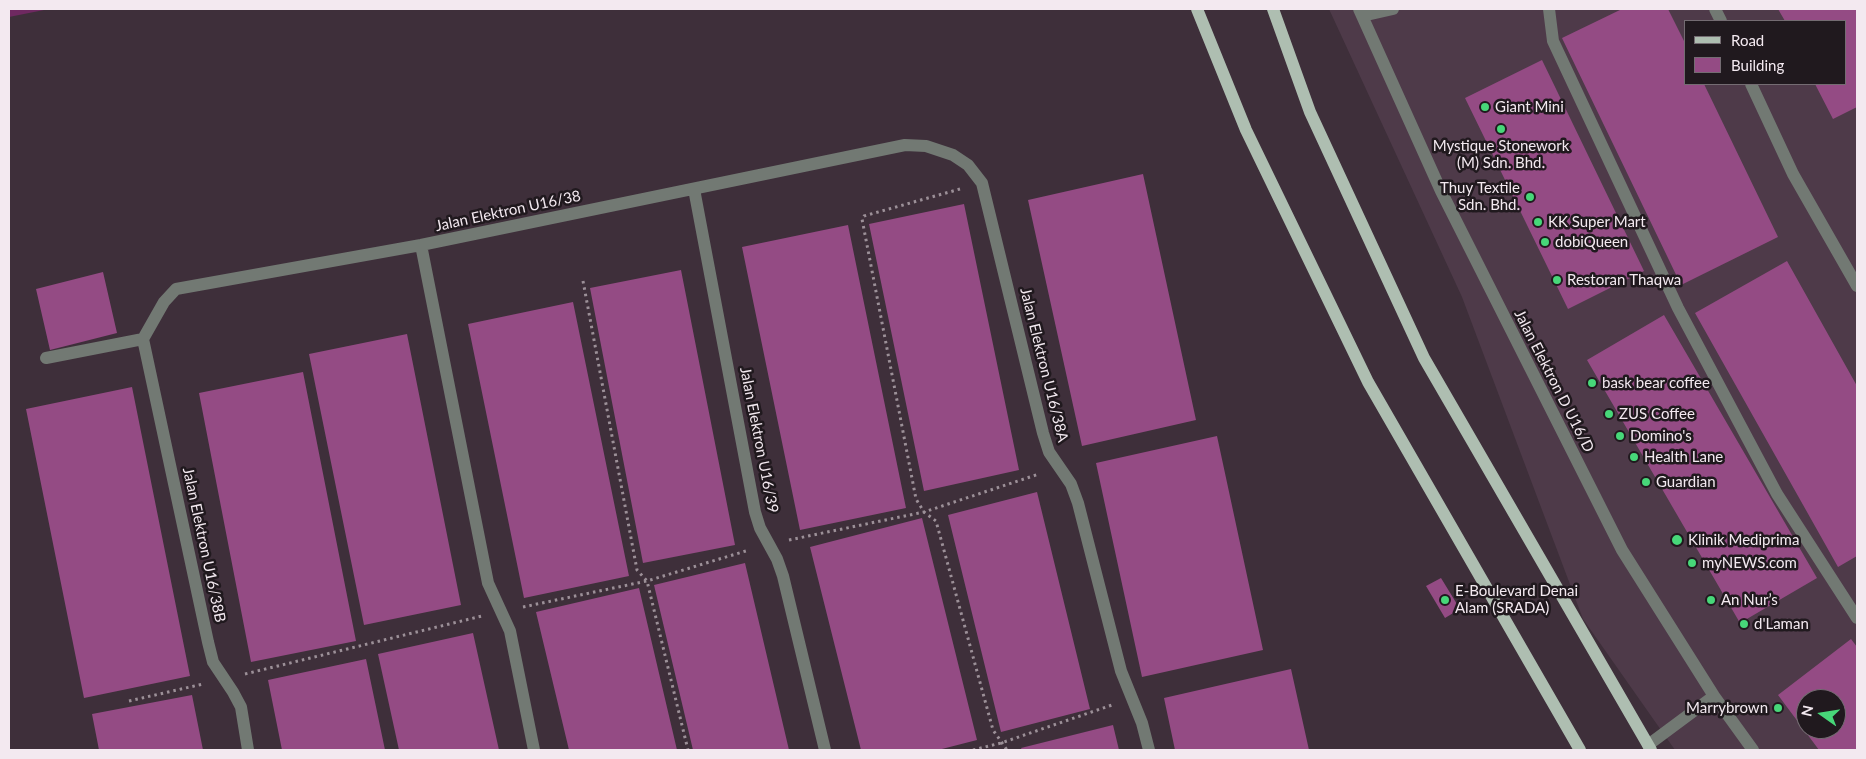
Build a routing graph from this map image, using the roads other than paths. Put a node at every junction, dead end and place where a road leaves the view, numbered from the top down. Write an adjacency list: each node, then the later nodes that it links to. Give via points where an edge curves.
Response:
1 (1197, 9): 20 (main road, via 1246,130 1368,382)
2 (1273, 9): 15 (main road, via 1310,112 1424,358)
3 (1393, 9): 5 (street)
4 (1549, 9): 13 (street, via 1554,41 1678,308 1777,494)
5 (1360, 12): 14 (street, Jalan Elektron D U16/D, via 1441,191 1622,550)
6 (1751, 85): 10 (street, via 1794,174)
7 (905, 145): 8 (street, Jalan Elektron U16/38); 19 (street, Jalan Elektron U16/38A, via 926,146 953,155 968,165 982,183 1043,433 1049,452 1071,484 1078,503 1121,671 1142,724)
8 (694, 189): 9 (street, Jalan Elektron U16/38); 18 (street, Jalan Elektron U16/39, via 756,512 782,576)
9 (421, 245): 11 (street, Jalan Elektron U16/38, via 176,289 156,314); 17 (street, via 488,583 510,631)
10 (1857, 286)
11 (143, 339): 12 (street); 16 (street, Jalan Elektron U16/38B, via 208,642 214,662 241,707)
12 (46, 358)
13 (1857, 618)
14 (1714, 696): 15 (street); 21 (street, Jalan Elektron D U16/D)
15 (1649, 748)
16 (248, 750)
17 (534, 750)
18 (825, 750)
19 (1148, 750)
20 (1580, 750)
21 (1753, 750)

